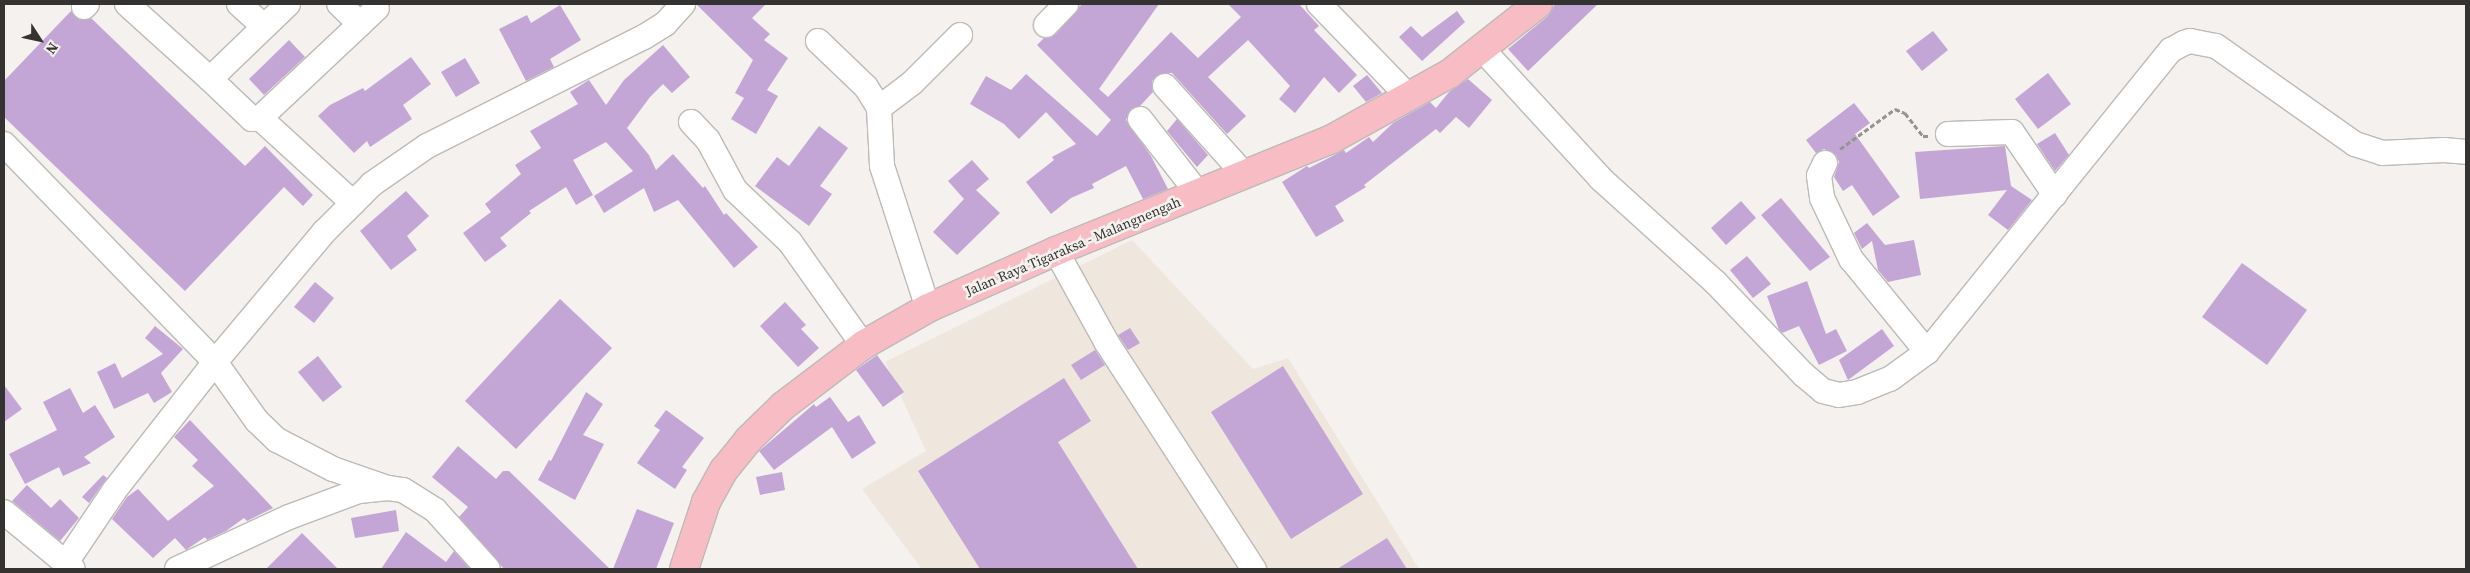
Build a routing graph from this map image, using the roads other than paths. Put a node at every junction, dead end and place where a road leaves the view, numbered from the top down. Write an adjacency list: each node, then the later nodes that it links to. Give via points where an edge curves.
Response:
1 (127, 4): 16 (street)
2 (238, 4): 11 (street)
3 (288, 4): 11 (street)
4 (339, 4): 10 (street)
5 (684, 4): 30 (street, via 665,24 644,38 427,146 372,184)
6 (1066, 4): 12 (street)
7 (1319, 4): 18 (street)
8 (1538, 4): 15 (main road, Jalan Raya Tigaraksa - Malangnengah)
9 (377, 8): 10 (street)
10 (360, 24): 20 (street)
11 (262, 25): 16 (street)
12 (1046, 25)
13 (960, 36): 19 (street, via 912,83)
14 (818, 41): 19 (street, via 866,86)
15 (1483, 50): 18 (main road, Jalan Raya Tigaraksa - Malangnengah, via 1449,74); 34 (street, via 1601,179 1715,282 1823,391 1839,395 1857,392 1890,379)
16 (210, 78): 20 (street, via 252,119)
17 (1164, 86): 27 (street)
18 (1408, 96): 27 (main road, Jalan Raya Tigaraksa - Malangnengah, via 1332,139)
19 (879, 108): 32 (street, via 882,166)
20 (260, 118): 30 (street)
21 (1140, 119): 28 (street)
22 (691, 122): 33 (street, via 708,140 735,190 790,242)
23 (1948, 134): 29 (street, via 2012,132)
24 (4, 144): 35 (street)
25 (2466, 152): 29 (street, via 2382,153 2355,144 2216,46 2190,41 2171,50)
26 (1824, 163): 34 (street, via 1819,176 1822,198 1851,259)
27 (1244, 174): 28 (main road, Jalan Raya Tigaraksa - Malangnengah)
28 (1197, 192): 31 (main road, Jalan Raya Tigaraksa - Malangnengah)
29 (2055, 195): 34 (street)
30 (353, 203): 35 (street, via 324,232)
31 (1056, 251): 32 (main road, Jalan Raya Tigaraksa - Malangnengah); 42 (street, via 1107,343)
32 (928, 308): 33 (main road, Jalan Raya Tigaraksa - Malangnengah)
33 (863, 346): 41 (main road, Jalan Raya Tigaraksa - Malangnengah, via 783,406 748,440 724,470 706,502)
34 (1927, 352)
35 (215, 362): 36 (street, via 252,414 277,440 333,469); 38 (street, via 114,491)
36 (388, 488): 39 (street, via 359,491 289,517); 40 (street, via 403,490 436,510)
37 (6, 518): 38 (street)
38 (69, 567)
39 (177, 569)
40 (488, 569)
41 (684, 569)
42 (1254, 569)

